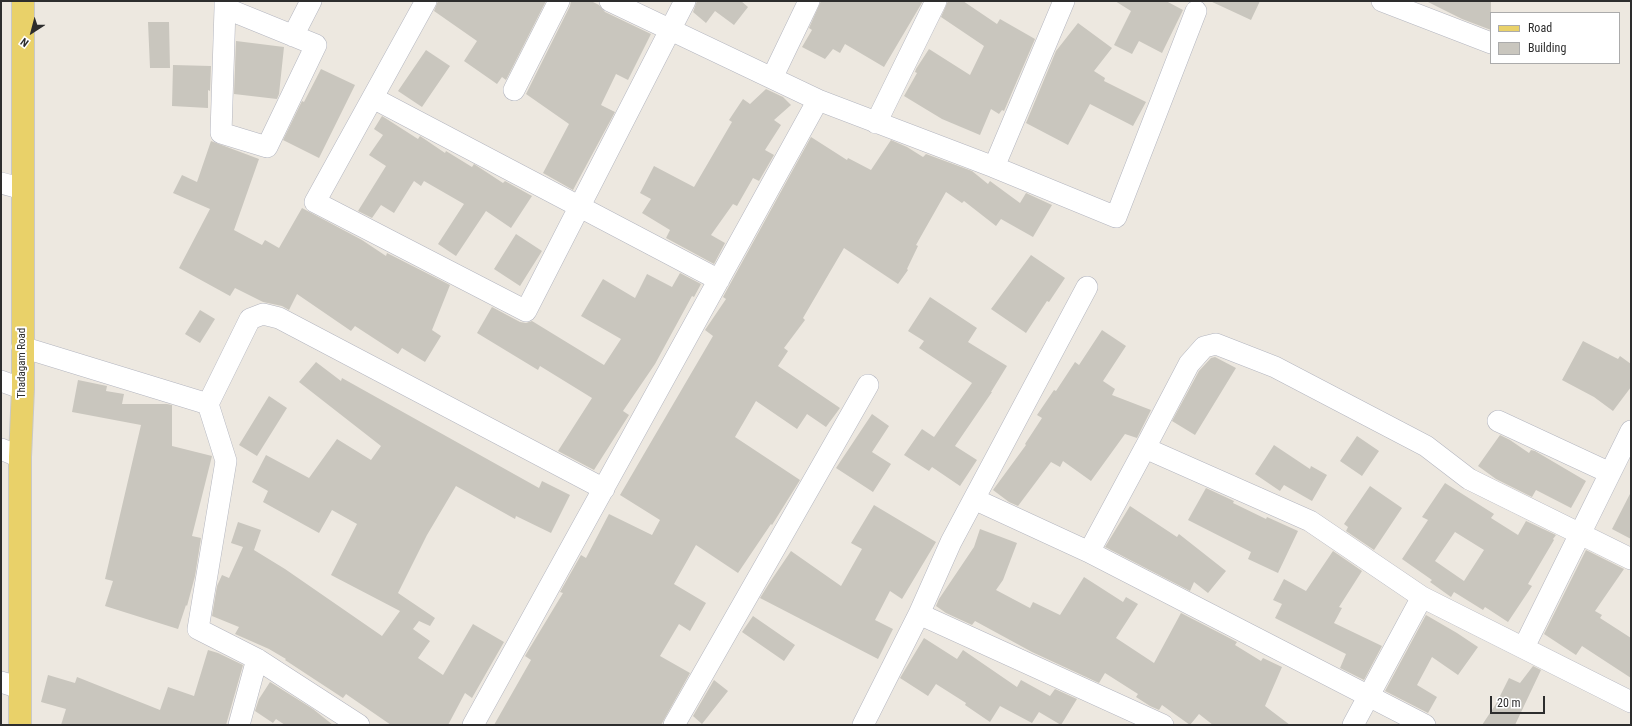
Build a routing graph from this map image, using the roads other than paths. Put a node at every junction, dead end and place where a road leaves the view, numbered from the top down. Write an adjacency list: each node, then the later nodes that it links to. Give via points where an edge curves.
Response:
1 (23, 1): 23 (main road, Thadagam Road)
2 (311, 1): 14 (street)
3 (426, 1): 18 (street)
4 (559, 1): 17 (street)
5 (610, 1): 13 (street)
6 (685, 1): 13 (street)
7 (809, 1): 16 (street)
8 (936, 1): 20 (street)
9 (1064, 1): 21 (street)
10 (1382, 1): 15 (street)
11 (225, 4): 14 (street); 14 (street, via 221,133 267,147 316,44)
12 (1196, 11): 21 (street, via 1116,217)
13 (671, 30): 16 (street); 24 (street)
14 (293, 36)
15 (1490, 42)
16 (772, 78): 19 (street)
17 (514, 90)
18 (373, 98): 24 (street); 24 (street, via 315,202 526,311)
19 (818, 100): 20 (street); 25 (street)
20 (876, 123): 21 (street)
21 (994, 167)
22 (1, 184): 23 (street)
23 (23, 189): 27 (main road, Thadagam Road)
24 (580, 207): 25 (street)
25 (719, 280): 37 (street)
26 (1087, 287): 38 (street)
27 (22, 347): 30 (main road, Thadagam Road); 31 (street)
28 (1, 381): 30 (street)
29 (868, 385): 53 (street)
30 (23, 389): 35 (main road, Thadagam Road)
31 (208, 404): 37 (street, via 250,319 263,314 278,318); 45 (street, via 226,461 198,629)
32 (1498, 421): 36 (street)
33 (1631, 431): 36 (street)
34 (1145, 448): 39 (street, via 1189,364 1204,347 1216,344 1275,368 1426,446 1469,479); 40 (street); 42 (street, via 1310,521)
35 (10, 453): 46 (main road, Thadagam Road)
36 (1610, 473): 39 (street)
37 (604, 489): 52 (street)
38 (974, 499): 40 (street); 43 (street)
39 (1580, 533): 41 (street); 44 (street)
40 (1089, 552): 47 (street)
41 (1631, 559)
42 (1422, 597): 44 (street); 47 (street)
43 (918, 614): 54 (street); 55 (street)
44 (1524, 648): 48 (street)
45 (257, 659): 50 (street); 51 (street)
46 (10, 685): 49 (main road, Thadagam Road)
47 (1368, 696): 56 (street); 57 (street)
48 (1631, 702)
49 (20, 725)
50 (239, 725)
51 (359, 725)
52 (473, 725)
53 (674, 725)
54 (863, 725)
55 (1163, 725)
56 (1353, 725)
57 (1425, 725)

